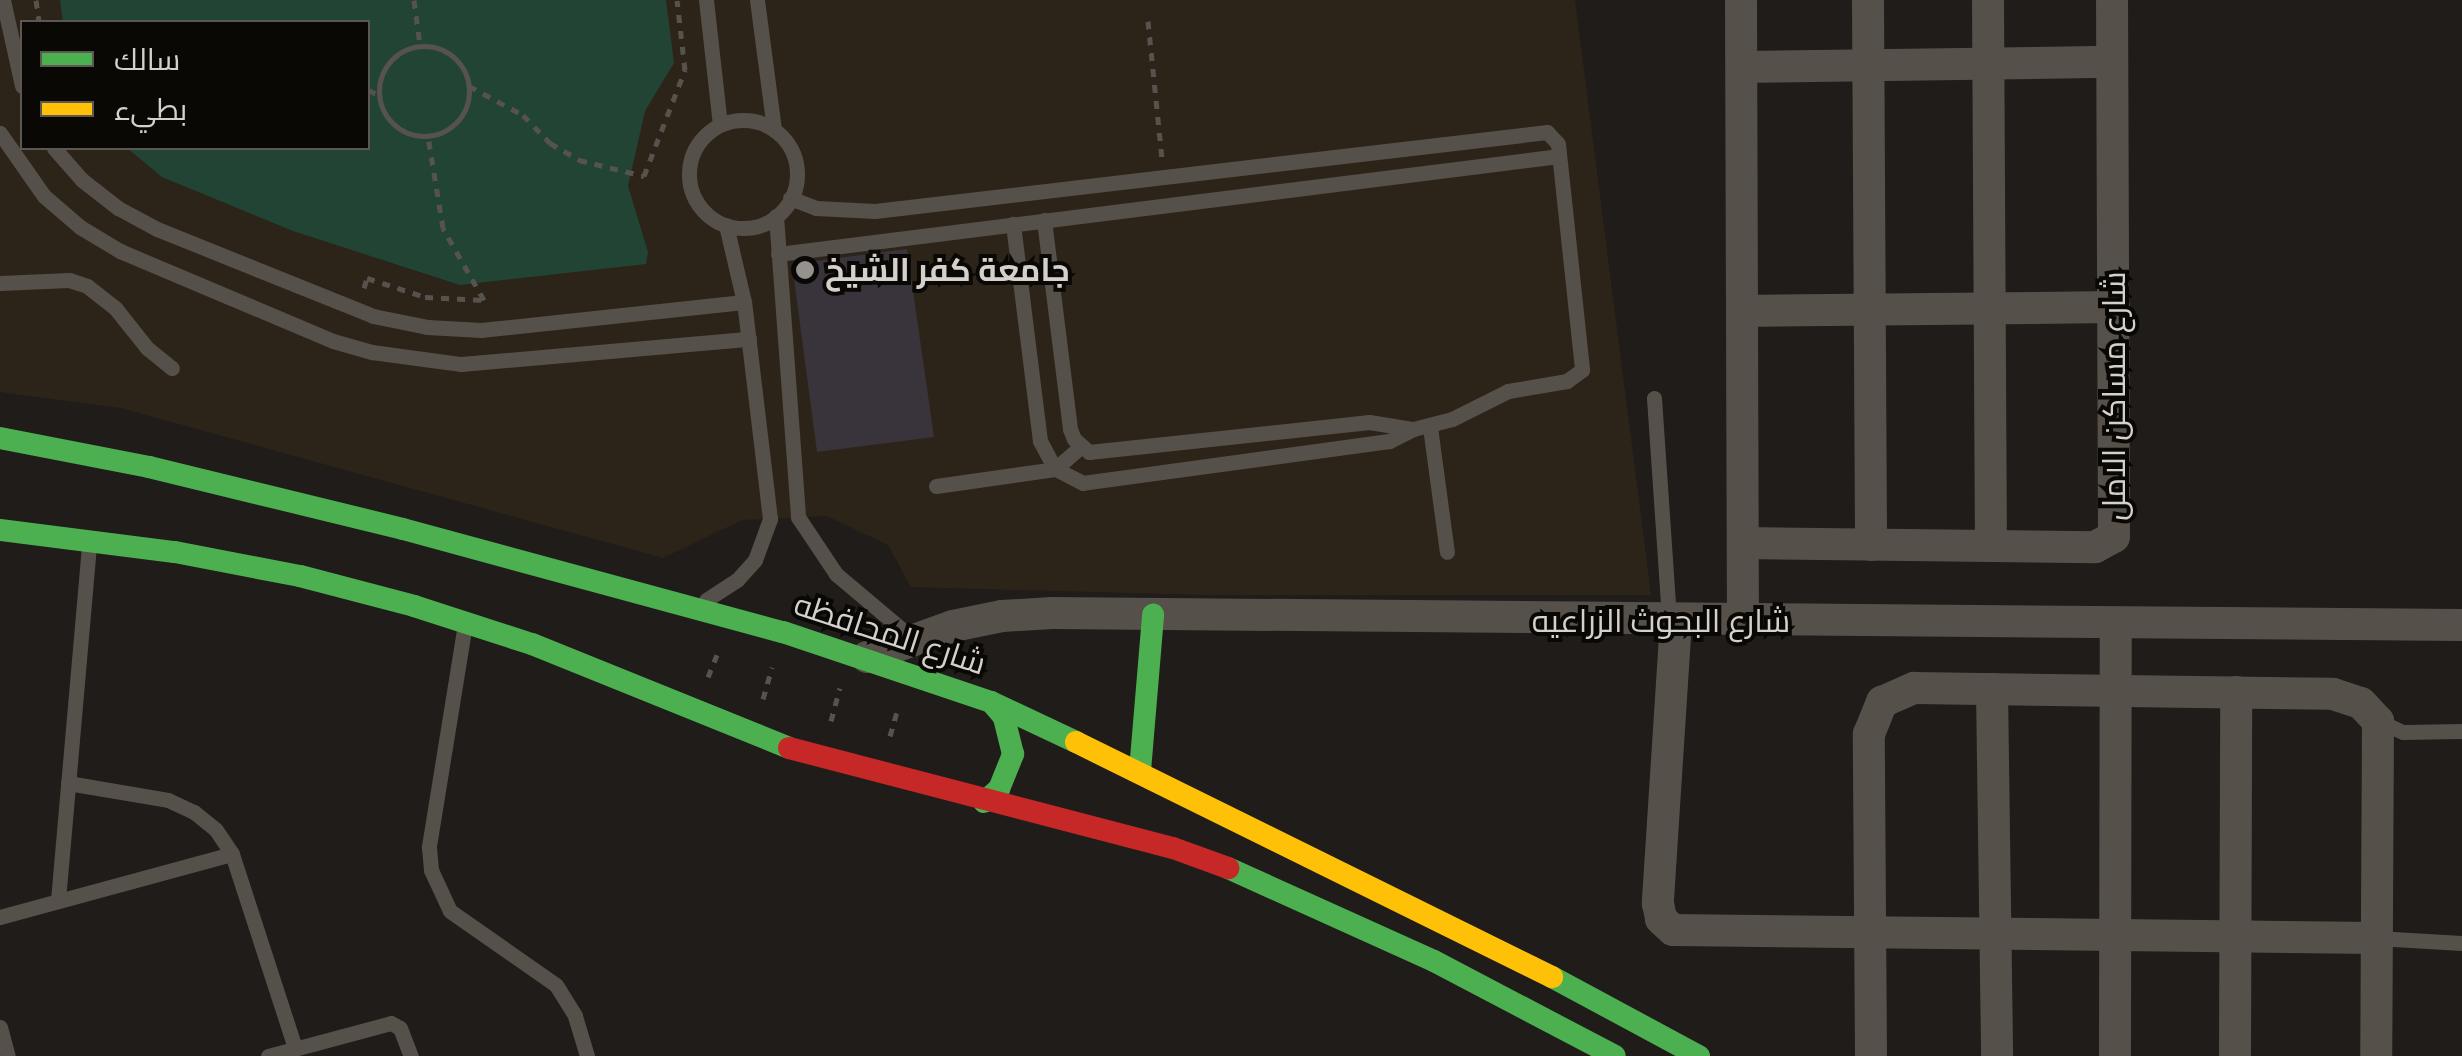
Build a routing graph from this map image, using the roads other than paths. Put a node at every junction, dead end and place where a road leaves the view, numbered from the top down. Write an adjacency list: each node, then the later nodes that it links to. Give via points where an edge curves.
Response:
1 (4, 0): 12 (lane)
2 (706, 0): 13 (lane)
3 (757, 0): 14 (lane)
4 (1741, 0): 11 (street)
5 (1868, 0): 10 (street)
6 (1988, 0): 9 (street)
7 (2112, 0): 8 (street, شارع مساكن الامل)
8 (2112, 62): 9 (street); 26 (street, شارع مساكن الامل)
9 (1988, 64): 10 (street); 27 (street)
10 (1868, 65): 11 (street); 28 (street)
11 (1742, 67): 29 (street)
12 (20, 76)
13 (720, 124): 14 (lane, via 748,120); 22 (lane, via 705,135 689,168 698,203)
14 (774, 130): 18 (lane, via 793,154)
15 (0, 133): 30 (lane, via 44,196 80,227 120,250 372,352 461,364)
16 (56, 150): 25 (lane, via 82,180 157,229 356,310 426,328 481,330)
17 (1560, 156): 18 (lane, via 1554,137 1537,131 875,210 816,208); 20 (lane); 33 (lane, via 1582,370 1567,381 1521,386)
18 (790, 198): 19 (lane)
19 (776, 216): 22 (lane, via 752,226); 23 (lane)
20 (1044, 220): 21 (lane); 36 (lane, via 1070,430)
21 (1013, 224): 23 (lane); 37 (lane, via 1040,442)
22 (726, 225): 25 (lane)
23 (778, 254): 54 (lane, via 798,518 836,574)
24 (0, 283): 31 (lane, via 69,280 86,286)
25 (744, 302): 30 (lane)
26 (2114, 307): 27 (street); 45 (street, شارع مساكن الامل, via 2114,537 2096,548)
27 (1990, 308): 28 (street); 45 (street)
28 (1870, 310): 29 (street); 44 (street)
29 (1742, 311): 43 (street)
30 (749, 340): 47 (lane, via 770,519 766,538 737,580)
31 (172, 368)
32 (1654, 398): 49 (lane)
33 (1430, 427): 34 (lane); 46 (lane)
34 (1413, 429): 36 (lane, via 1369,422 1098,453); 37 (lane, via 1372,444 1100,482 1084,483)
35 (4, 444): 47 (main road, شارع المحافظه, via 288,500)
36 (1080, 447): 37 (lane)
37 (1055, 469): 38 (lane)
38 (936, 486)
39 (12, 508): 41 (main road)
40 (0, 530): 41 (main road)
41 (56, 536): 42 (main road)
42 (89, 541): 51 (main road, via 300,576); 63 (lane)
43 (1743, 543): 44 (street, شارع مساكن الامل); 50 (street)
44 (1871, 545): 45 (street, شارع مساكن الامل)
45 (1991, 546)
46 (1447, 552)
47 (689, 608): 55 (main road, شارع المحافظه)
48 (1153, 615): 49 (street, شارع البحوث الزراعيه); 54 (street, شارع البحوث الزراعيه, via 1002,616); 62 (main road)
49 (1673, 621): 50 (street, شارع البحوث الزراعيه); 68 (street, via 1661,919 1672,930 1688,932)
50 (1744, 622): 52 (street, شارع البحوث الزراعيه)
51 (465, 623): 64 (main road, via 532,644 751,736); 79 (lane, via 431,870 450,911 556,985 575,1016)
52 (2116, 624): 53 (street, شارع البحوث الزراعيه); 57 (street)
53 (2462, 625)
54 (912, 638): 55 (street, شارع البحوث الزراعيه)
55 (858, 654): 59 (main road, شارع المحافظه)
56 (1992, 689): 57 (street); 68 (street, via 1896,692 1872,717); 69 (street)
57 (2116, 691): 58 (street); 70 (street)
58 (2236, 692): 60 (street, via 2348,696); 71 (street)
59 (991, 702): 62 (main road, شارع المحافظه); 64 (main road, via 1004,717 1014,754 999,789)
60 (2378, 721): 61 (lane, via 2403,732); 72 (street)
61 (2462, 731)
62 (1140, 771): 81 (main road, شارع المحافظه, via 1456,926)
63 (68, 783): 65 (lane, via 168,800 216,830); 66 (lane)
64 (984, 802): 80 (main road, via 1119,832 1234,870 1434,961)
65 (232, 854): 66 (lane); 75 (lane)
66 (58, 900): 67 (lane)
67 (0, 917)
68 (1870, 934): 69 (street); 82 (street)
69 (1996, 934): 70 (street); 83 (street)
70 (2116, 935): 71 (street); 84 (street)
71 (2236, 937): 72 (street); 85 (street)
72 (2376, 938): 73 (lane); 86 (street)
73 (2462, 944)
74 (0, 1027): 76 (lane)
75 (296, 1048): 77 (lane); 78 (lane, via 392,1023)
76 (8, 1056)
77 (268, 1056)
78 (411, 1056)
79 (587, 1056)
80 (1615, 1056)
81 (1699, 1056)
82 (1871, 1056)
83 (1996, 1056)
84 (2116, 1056)
85 (2235, 1056)
86 (2376, 1056)

